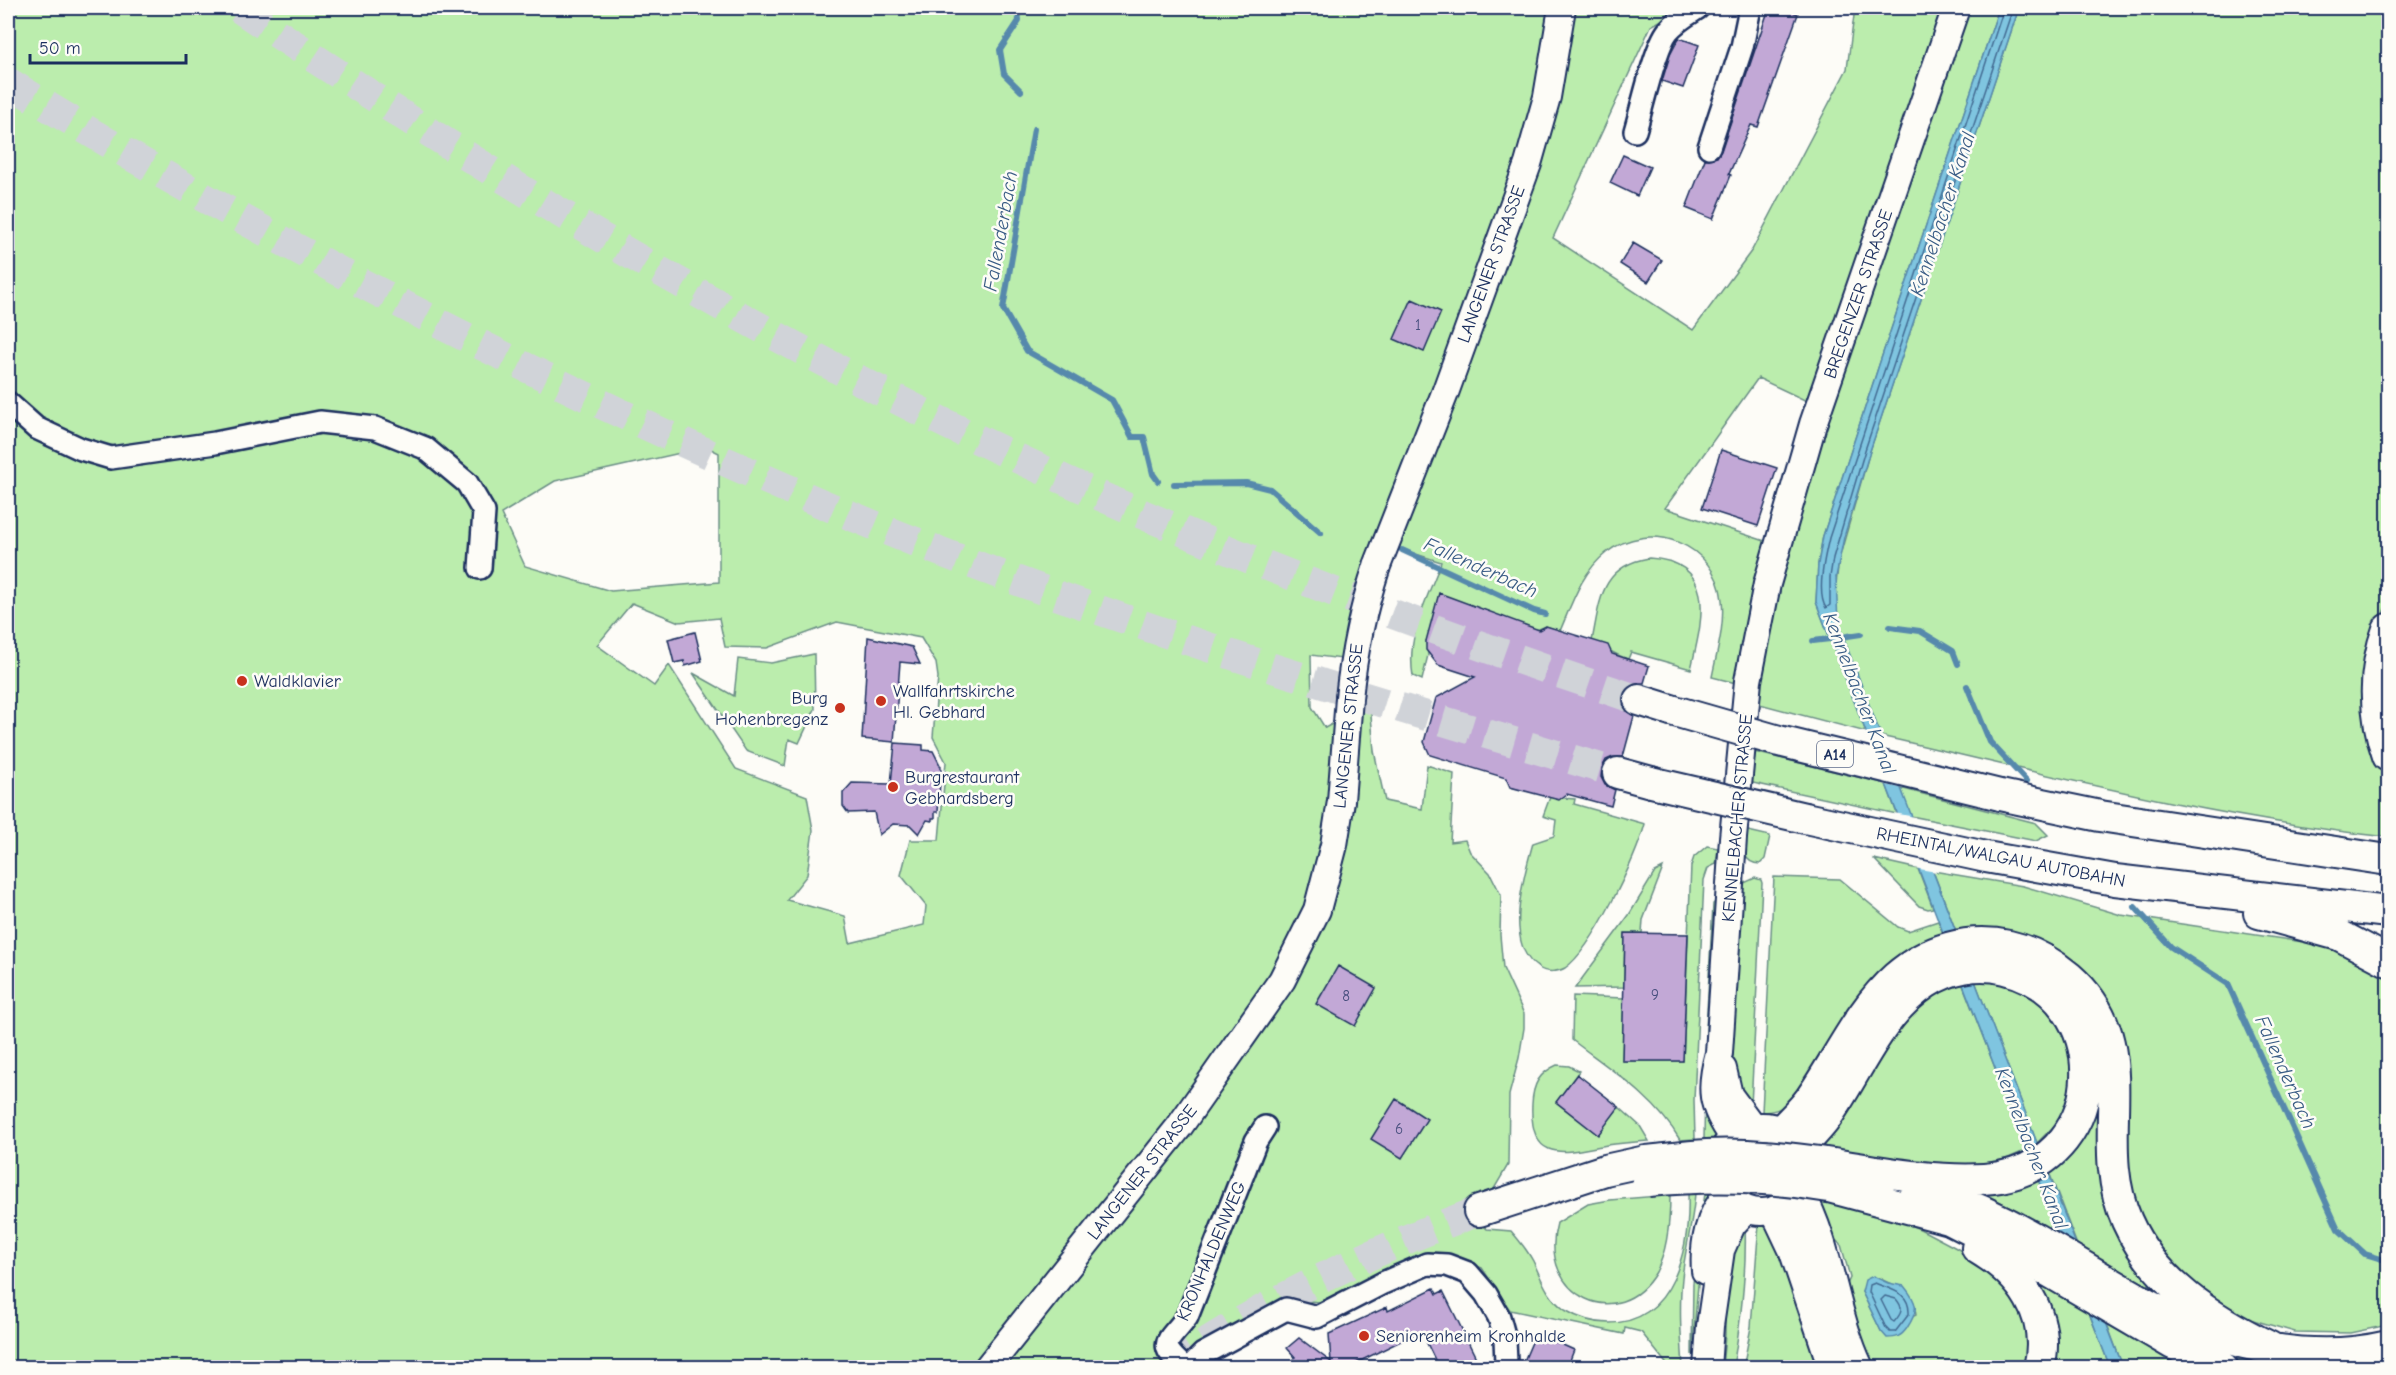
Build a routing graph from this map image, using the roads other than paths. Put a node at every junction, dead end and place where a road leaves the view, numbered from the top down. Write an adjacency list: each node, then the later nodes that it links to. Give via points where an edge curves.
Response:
1 (1562, 8): 29 (main road, LANGENER STRASSE, bridge, via 1548,97 1528,164 1362,612 1354,651 1341,801 1317,910 1282,980 1179,1127)
2 (1698, 8): 5 (street, via 1666,33)
3 (1750, 8): 6 (street, via 1742,47)
4 (1956, 8): 9 (main road, BREGENZER STRASSE, via 1813,424)
5 (1635, 130)
6 (1709, 147)
7 (8, 403): 8 (street, via 36,429 111,458 320,422 375,428 425,448 467,483 484,512)
8 (480, 568)
9 (1767, 584): 20 (main road, KENNELBACHER STRASSE, via 1748,681 1719,1053)
10 (2388, 629): 12 (highway, via 2377,685 2378,715)
11 (1639, 700): 14 (highway, A14, bridge, via 1779,741 2000,795 2100,816)
12 (2388, 756)
13 (1618, 773): 15 (highway, RHEINTAL/WALGAU AUTOBAHN, bridge, via 1986,857)
14 (2388, 860)
15 (2115, 880): 16 (highway, RHEINTAL/WALGAU AUTOBAHN); 18 (highway, via 2319,928)
16 (2388, 912)
17 (1977, 955): 21 (highway, via 1956,969 1939,963 1896,1010 1824,1121); 22 (highway, via 2039,983 2060,1001 2075,1022 2085,1050 2087,1080 2072,1128 2043,1158 2001,1176 1958,1179); 28 (highway, via 1997,944 2037,955 2077,984 2092,1004 2113,1055 2113,1174 2134,1235 2160,1271 2192,1301 2232,1329)
18 (2388, 961)
19 (1265, 1127): 30 (street, KRONHALDENWEG, via 1186,1317 1166,1346)
20 (1742, 1132): 21 (main road, via 1766,1125); 23 (main road, via 1726,1144 1719,1167 1721,1181)
21 (1791, 1139): 24 (main road, via 1806,1165 1805,1178)
22 (1838, 1173): 25 (highway); 26 (highway, bridge, via 1784,1157 1705,1155 1647,1171 1605,1170); 28 (highway, via 1951,1198 2013,1225 2183,1322 2219,1336)
23 (1737, 1202): 24 (main road, via 1761,1212); 32 (main road, via 1721,1250)
24 (1787, 1202): 33 (highway, via 1794,1249); 34 (highway, via 1808,1210)
25 (1890, 1202): 35 (highway, via 1986,1254 2018,1281 2039,1314 2043,1348); 36 (highway, via 1949,1219)
26 (1479, 1211)
27 (2388, 1346): 28 (highway, via 2330,1353)
28 (2270, 1347)
29 (987, 1368)
30 (1187, 1368): 31 (street, via 1203,1354 1286,1309 1317,1317 1427,1264 1447,1265 1468,1273 1486,1294 1499,1317 1505,1339)
31 (1504, 1368)
32 (1707, 1368)
33 (1834, 1368)
34 (1858, 1368)
35 (2039, 1368)
36 (2223, 1368)

